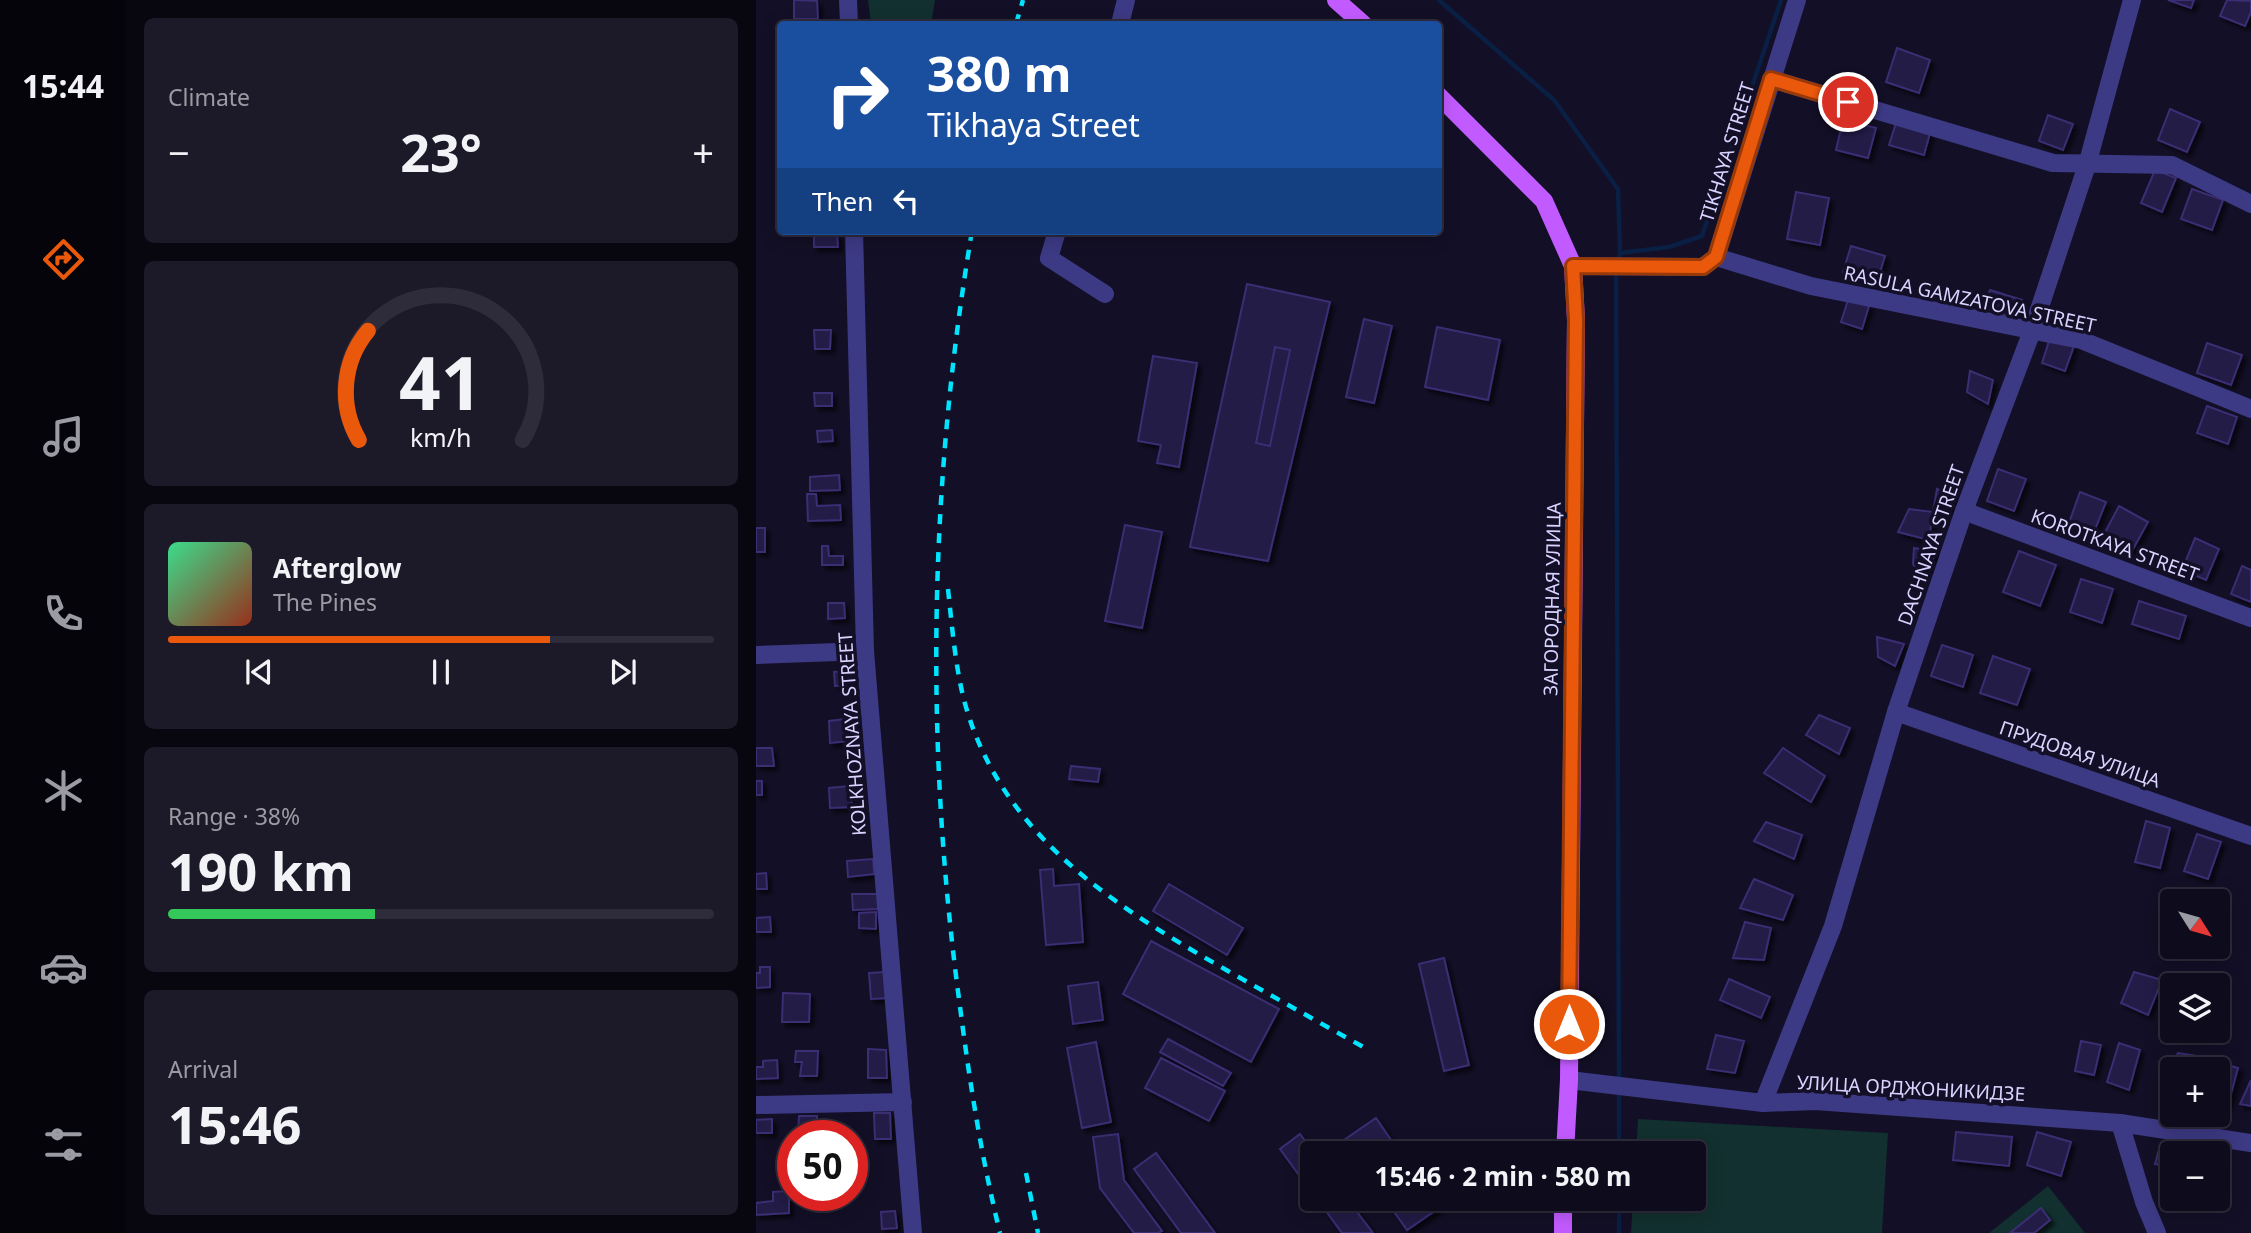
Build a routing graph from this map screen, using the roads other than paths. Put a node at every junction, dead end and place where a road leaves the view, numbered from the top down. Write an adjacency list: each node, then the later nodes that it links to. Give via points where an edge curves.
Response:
1 (848, 0): 6 (street)
2 (1126, 0): 7 (street)
3 (1336, 0): 8 (main road)
4 (1797, 0): 9 (street, TIKHAYA STREET)
5 (2133, 0): 11 (street, DACHNAYA STREET)
6 (849, 21)
7 (1121, 21)
8 (1360, 21)
9 (1771, 79): 11 (street, via 2053,163); 15 (street, TIKHAYA STREET)
10 (1442, 98): 16 (main road, ЗАГОРОДНАЯ УЛИЦА, via 1544,201)
11 (2087, 165): 12 (street, via 2172,165); 18 (street, DACHNAYA STREET)
12 (2251, 204)
13 (854, 235): 22 (street, KOLKHOZNAYA STREET)
14 (1056, 235): 17 (street, via 1049,258)
15 (1716, 257): 16 (street, via 1703,267); 18 (street, RASULA GAMZATOVA STREET, via 1811,286)
16 (1573, 266): 26 (main road, ЗАГОРОДНАЯ УЛИЦА)
17 (1105, 294)
18 (2032, 331): 19 (street, RASULA GAMZATOVA STREET, via 2081,340); 20 (street, DACHNAYA STREET)
19 (2251, 408)
20 (1964, 512): 21 (street, KOROTKAYA STREET); 24 (street, DACHNAYA STREET)
21 (2251, 618)
22 (865, 651): 23 (street); 27 (street, KOLKHOZNAYA STREET)
23 (756, 655)
24 (1896, 712): 25 (street, ПРУДОВАЯ УЛИЦА); 28 (street, DACHNAYA STREET, via 1833,926)
25 (2251, 836)
26 (1569, 1080): 28 (street, УЛИЦА ОРДЖОНИКИДЗЕ); 31 (main road, ЗАГОРОДНАЯ УЛИЦА)
27 (903, 1102): 29 (street); 34 (street, KOLKHOZNAYA STREET)
28 (1763, 1103): 30 (street, УЛИЦА ОРДЖОНИКИДЗЕ, via 1815,1101)
29 (756, 1105)
30 (2120, 1123): 32 (street, УЛИЦА ОРДЖОНИКИДЗЕ); 36 (street)
31 (1566, 1141)
32 (2251, 1143)
33 (1563, 1211): 35 (main road)
34 (913, 1233)
35 (1563, 1233)
36 (2157, 1233)

